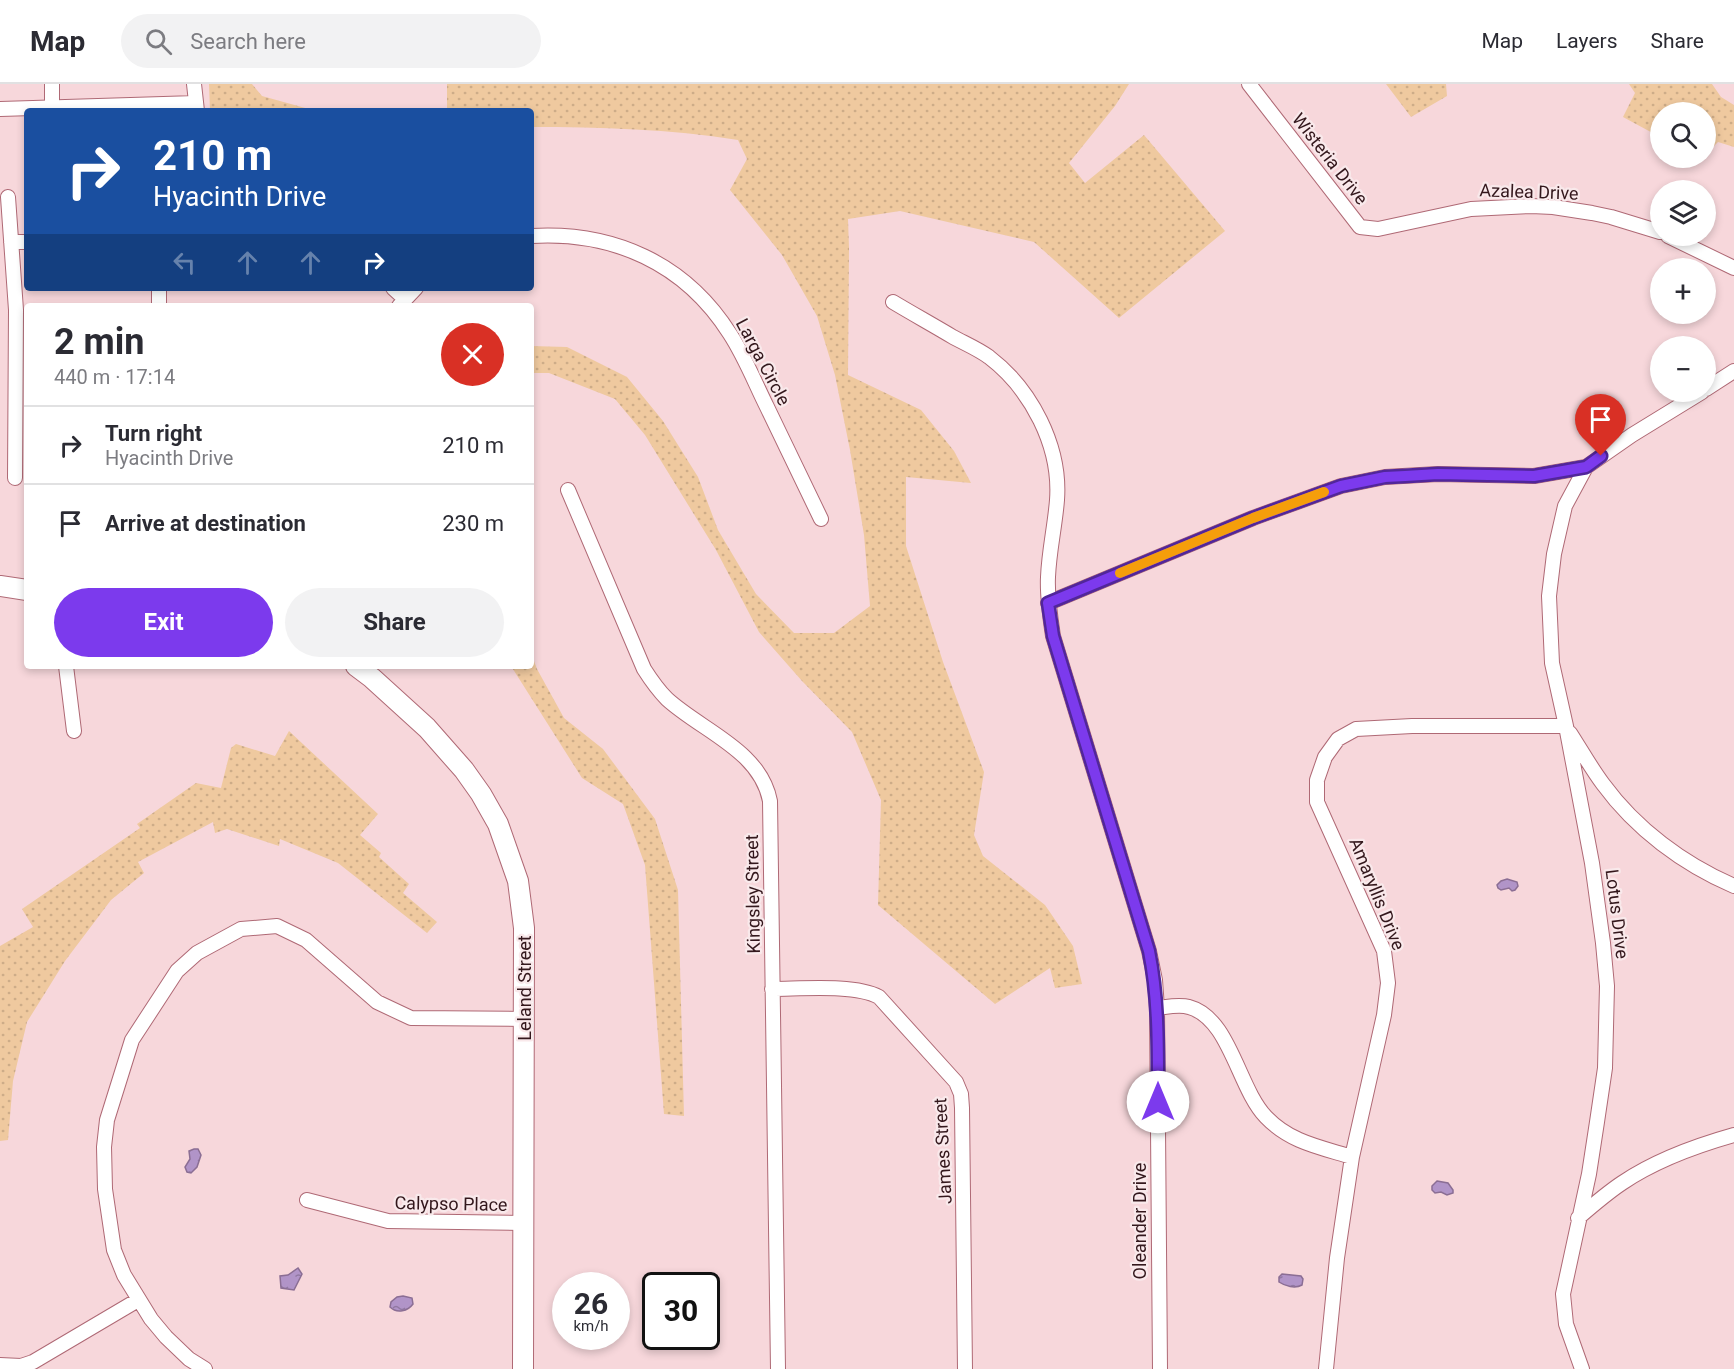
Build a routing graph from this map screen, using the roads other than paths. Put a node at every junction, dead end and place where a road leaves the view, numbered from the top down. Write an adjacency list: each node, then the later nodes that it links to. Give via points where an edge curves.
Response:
1 (52, 84): 5 (street)
2 (194, 84): 4 (street)
3 (1249, 84): 9 (street, Wisteria Drive)
4 (197, 107): 5 (street)
5 (52, 108)
6 (24, 109): 7 (street)
7 (0, 110)
8 (8, 196): 12 (street)
9 (1360, 227): 10 (street, Azalea Drive, via 1378,229 1471,208 1553,207 1611,217)
10 (1650, 229)
11 (534, 236): 28 (street, Larga Circle, via 574,236 619,246 661,265 692,287 714,311 738,348)
12 (11, 242): 13 (street); 18 (street)
13 (24, 242)
14 (1689, 246): 15 (street)
15 (1734, 268)
16 (413, 291): 19 (street)
17 (0, 292): 18 (street)
18 (14, 292): 22 (street)
19 (402, 302)
20 (893, 302): 31 (street, Oleander Drive, via 987,356 1012,378 1039,417 1057,480)
21 (1734, 372): 23 (street)
22 (21, 373): 26 (street)
23 (1716, 383)
24 (1685, 402): 25 (street)
25 (1586, 467): 31 (street, via 1534,476 1385,477 1341,486); 34 (street, Lotus Drive, via 1565,506 1549,596 1552,663)
26 (15, 478)
27 (568, 490): 37 (street, Kingsley Street, via 644,669 655,686 739,752 763,778 770,801)
28 (821, 519)
29 (0, 586): 30 (street)
30 (24, 590)
31 (1048, 603): 38 (street, Oleander Drive, via 1053,636 1149,951)
32 (66, 669): 35 (street)
33 (360, 669): 39 (street, Leland Street, via 446,748 481,794 498,825 518,881 524,928)
34 (1566, 726): 36 (street, via 1604,785 1633,819 1685,861); 41 (street, Amaryllis Drive, via 1356,729 1338,739 1325,757 1317,780 1317,802 1384,951 1388,983); 43 (street, Lotus Drive, via 1592,863 1607,986 1605,1068)
35 (74, 731)
36 (1734, 886)
37 (772, 988): 49 (street, Kingsley Street); 50 (street, James Street, via 870,992 879,997 956,1082 962,1108)
38 (1157, 1008): 41 (street, via 1186,1006 1200,1011 1228,1046 1244,1085 1266,1117 1300,1142); 51 (street, Oleander Drive)
39 (525, 1018): 44 (street, Leland Street); 45 (street, via 411,1018 376,1002 306,940 277,926 241,929 197,953 177,971 132,1040 107,1120 105,1189 114,1250)
40 (1734, 1135): 43 (street, via 1679,1153 1642,1171)
41 (1352, 1157): 52 (street, Amaryllis Drive)
42 (307, 1200): 44 (street, Calypso Place, via 388,1221)
43 (1578, 1218): 53 (street, Lotus Drive, via 1563,1304)
44 (524, 1223): 48 (street, Leland Street)
45 (138, 1300): 46 (street, via 33,1362); 47 (street, via 166,1337)
46 (0, 1365)
47 (205, 1369)
48 (523, 1369)
49 (778, 1369)
50 (965, 1369)
51 (1160, 1369)
52 (1326, 1369)
53 (1582, 1369)

